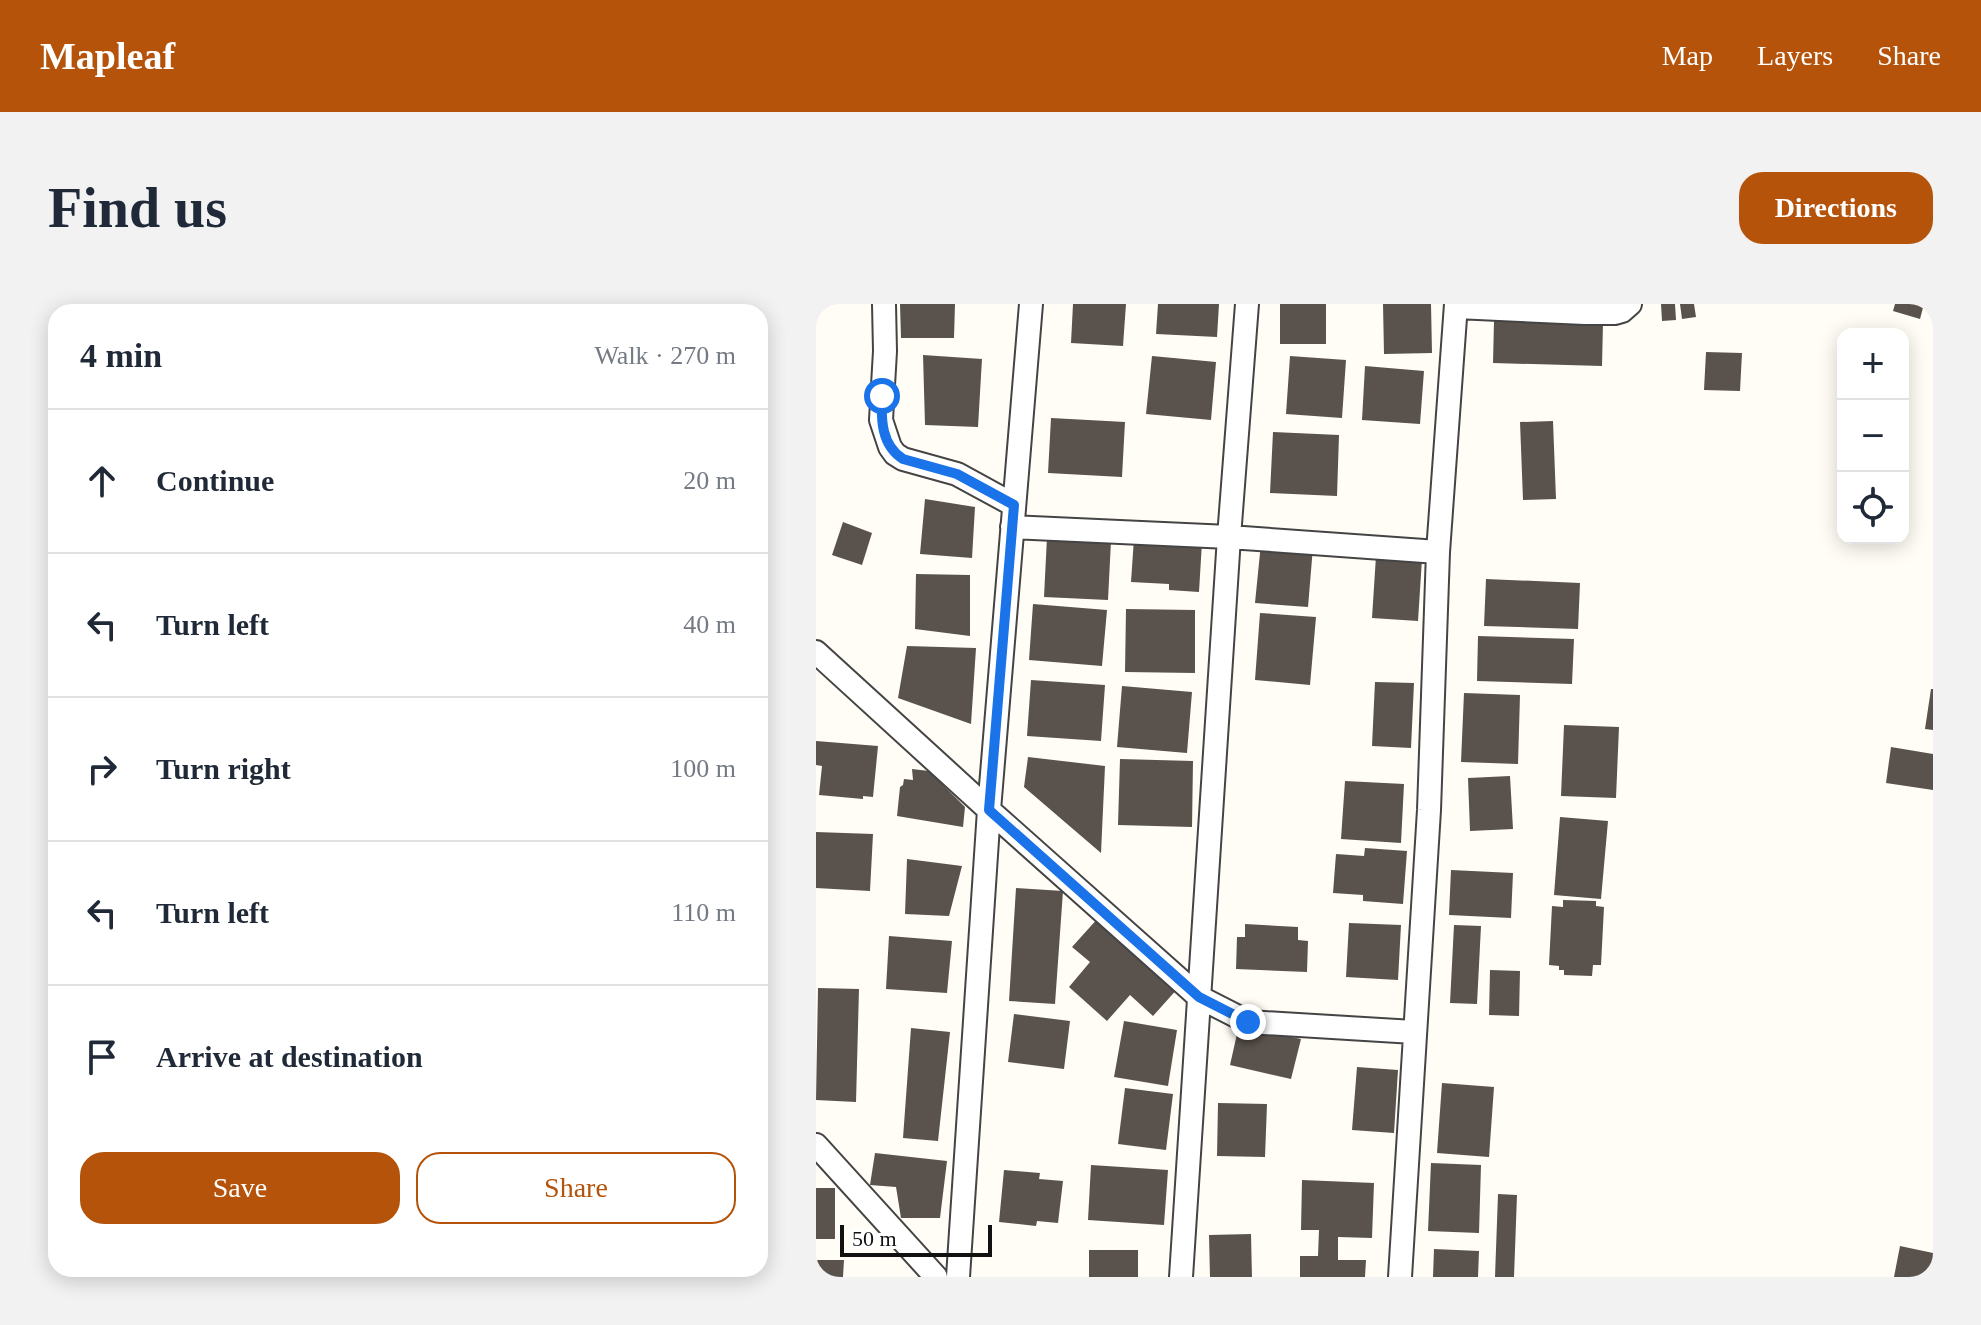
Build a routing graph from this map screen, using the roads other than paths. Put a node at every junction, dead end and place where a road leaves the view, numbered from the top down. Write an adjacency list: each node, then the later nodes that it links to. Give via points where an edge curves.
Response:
1 (884, 304): 6 (street, via 881,420 890,447 903,459 957,474)
2 (1031, 304): 6 (street)
3 (1247, 304): 7 (street)
4 (1630, 304): 5 (street, via 1615,313)
5 (1456, 306): 8 (street)
6 (1013, 516): 7 (street); 10 (street)
7 (1229, 537): 8 (street); 11 (street)
8 (1438, 552): 12 (street)
9 (816, 652): 10 (street)
10 (989, 810): 11 (street); 15 (street)
11 (1199, 997): 12 (street, via 1248,1022); 16 (street)
12 (1414, 1032): 17 (street)
13 (816, 1145): 14 (street)
14 (936, 1277)
15 (958, 1277)
16 (1181, 1277)
17 (1400, 1277)

